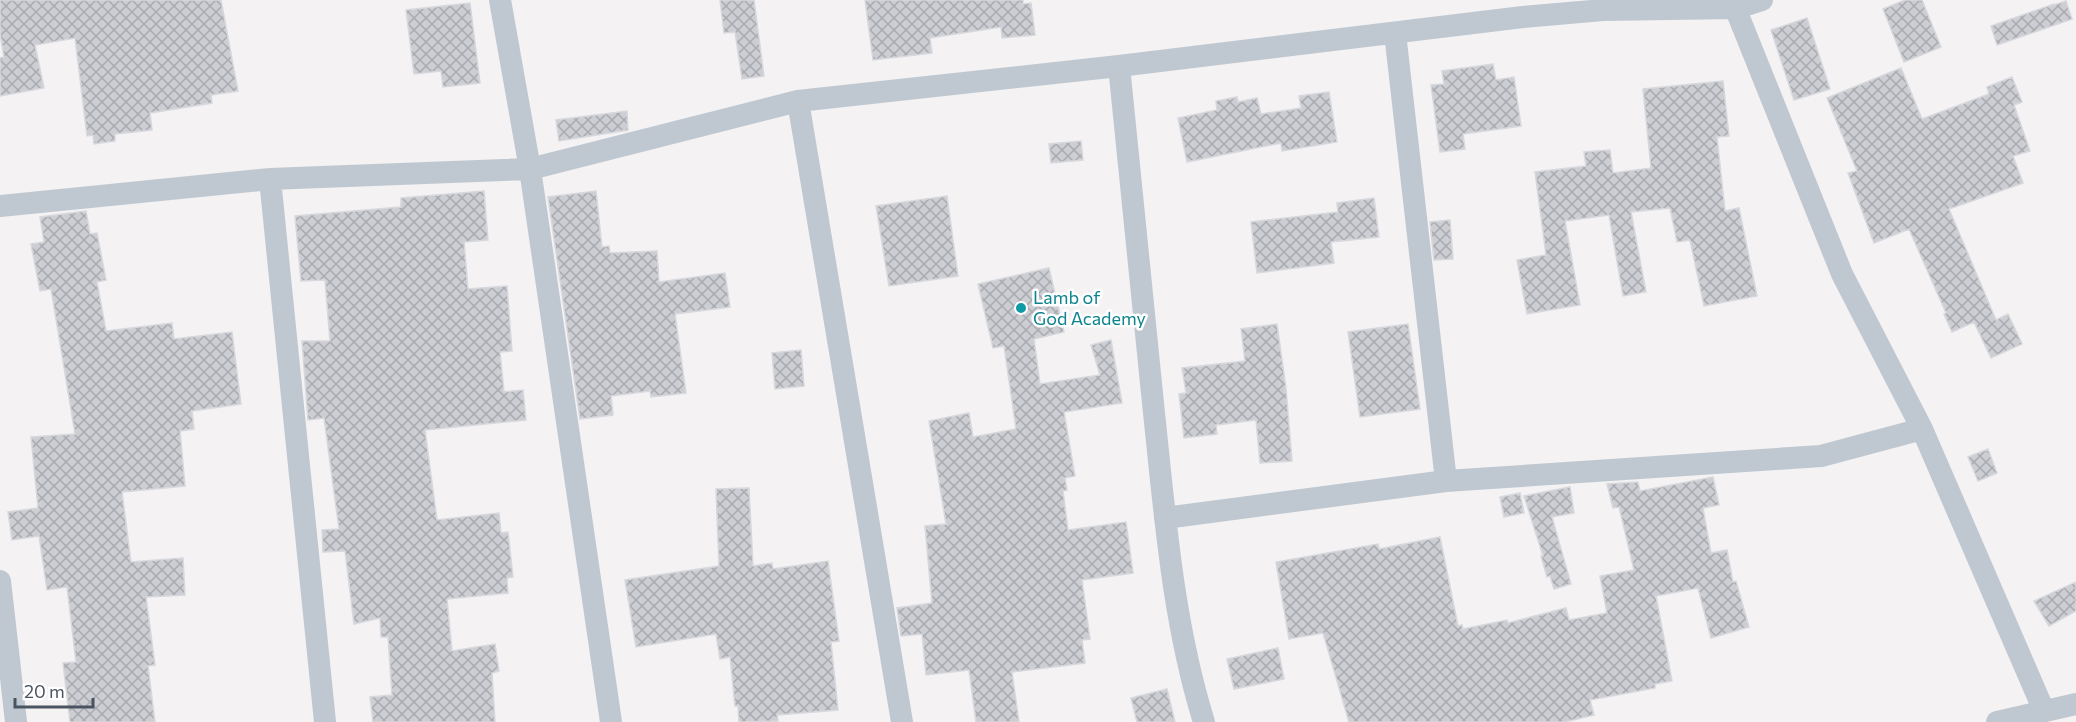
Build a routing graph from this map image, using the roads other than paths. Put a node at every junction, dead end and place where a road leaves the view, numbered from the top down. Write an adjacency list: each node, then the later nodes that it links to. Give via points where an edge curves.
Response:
1 (500, 0): 7 (street)
2 (1762, 0): 3 (street)
3 (1735, 4): 4 (street, via 1603,9); 10 (street, via 1842,274)
4 (1395, 33): 5 (street); 11 (street)
5 (1119, 66): 6 (street); 12 (street)
6 (798, 101): 7 (street); 19 (street)
7 (530, 169): 8 (street); 18 (street)
8 (270, 179): 9 (street); 17 (street)
9 (0, 206)
10 (1922, 429): 11 (street, via 1821,456); 15 (street)
11 (1446, 481): 12 (street)
12 (1165, 518): 20 (street, via 1184,638)
13 (0, 581): 16 (street)
14 (2076, 704): 15 (street)
15 (2044, 711): 21 (street)
16 (15, 722)
17 (325, 722)
18 (611, 722)
19 (902, 722)
20 (1204, 722)
21 (1997, 722)

